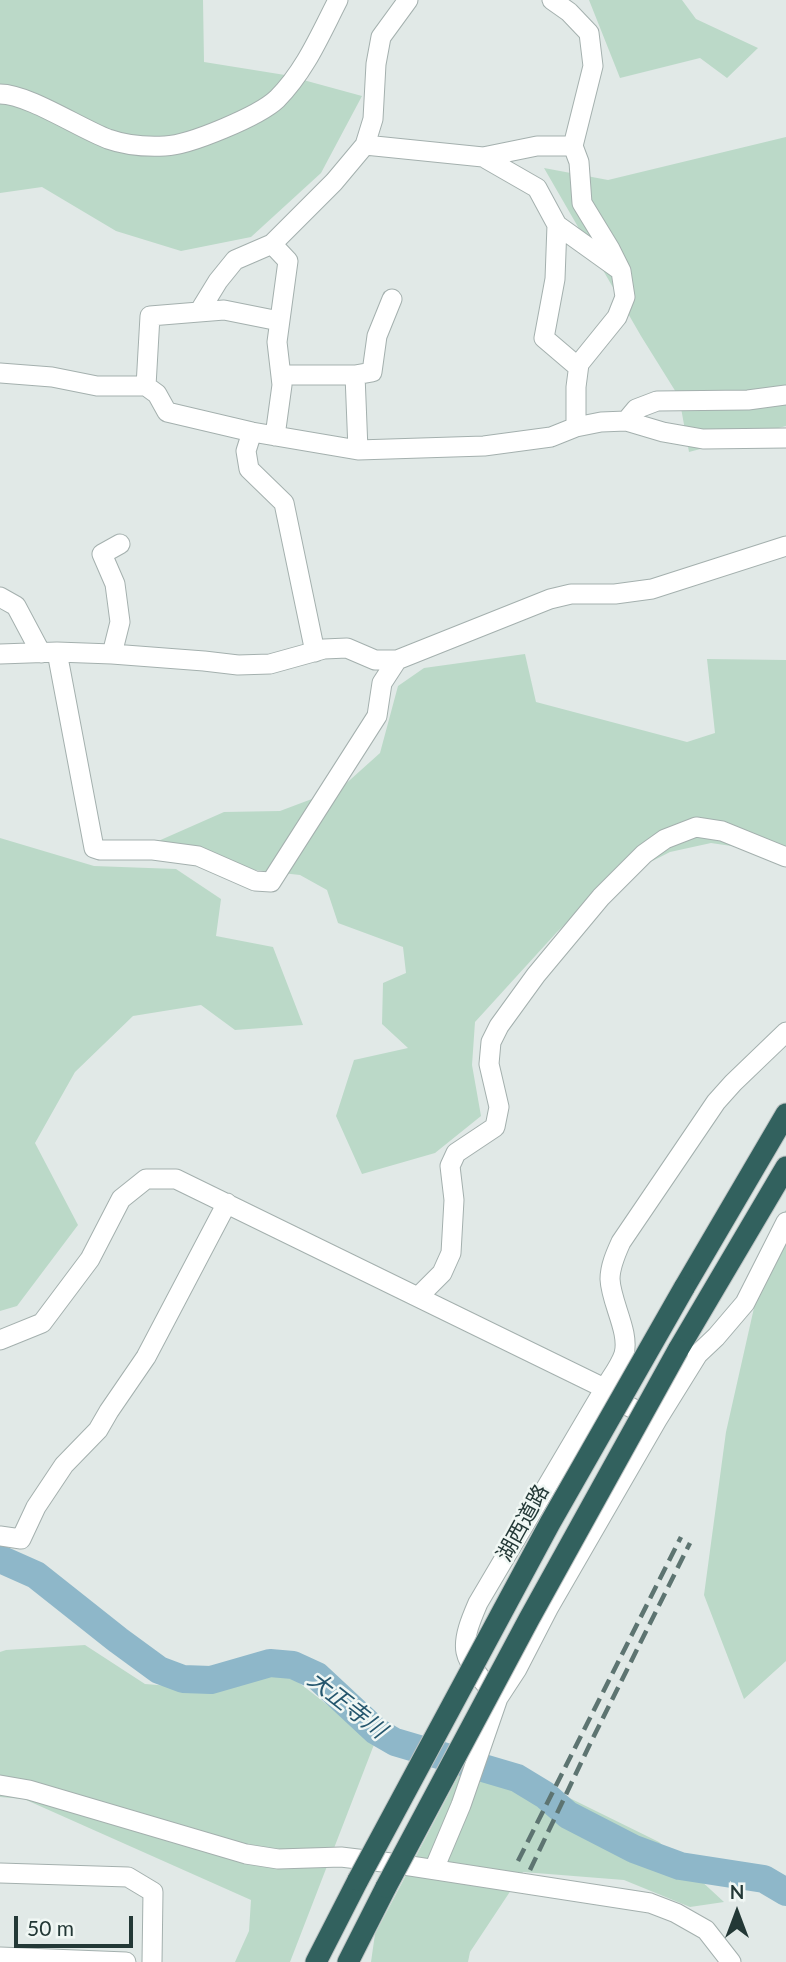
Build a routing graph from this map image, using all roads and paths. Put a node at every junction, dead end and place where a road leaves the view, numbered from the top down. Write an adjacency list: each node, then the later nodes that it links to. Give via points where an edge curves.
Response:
1 (338, 0): 4 (street, via 304,67 275,101 242,121 191,140 168,146 109,139 26,100)
2 (408, 0): 5 (street, via 382,37 373,119)
3 (552, 0): 6 (street, via 589,33 593,66)
4 (0, 94)
5 (365, 145): 7 (street); 9 (street)
6 (573, 146): 7 (street, via 537,146); 10 (street, via 582,203)
7 (483, 157): 8 (street, via 537,188)
8 (557, 225): 10 (street); 14 (street, via 555,279 544,338)
9 (272, 244): 12 (street, via 234,260); 13 (street, via 288,261)
10 (621, 271): 14 (street, via 625,297 617,317)
11 (392, 299): 16 (street, via 377,336 372,372)
12 (199, 312): 13 (street, via 224,310); 18 (street, via 150,316)
13 (279, 321): 17 (street, via 276,342)
14 (578, 367): 21 (street)
15 (0, 373): 18 (street, via 97,386)
16 (355, 375): 17 (street); 25 (street)
17 (281, 376): 23 (street)
18 (146, 386): 22 (street, via 157,394 167,412)
19 (786, 395): 20 (street, via 657,401 636,409)
20 (626, 421): 21 (street); 24 (street, via 703,439)
21 (576, 427): 25 (street, via 551,438 484,446)
22 (252, 432): 23 (street); 30 (street, via 246,451 249,469 284,503)
23 (275, 436): 25 (street)
24 (786, 438)
25 (358, 450)
26 (120, 544): 32 (street, via 102,554 115,584 120,622)
27 (786, 546): 33 (street, via 652,589 550,599)
28 (0, 597): 29 (street, via 16,606)
29 (49, 652): 31 (street); 32 (street); 33 (street, via 94,848 198,856 255,881 271,882 377,716 382,683)
30 (315, 652): 32 (street, via 270,664 238,665); 33 (street, via 347,648 375,660)
31 (0, 654)
32 (112, 654)
33 (397, 660)
34 (786, 857): 40 (street, via 722,831 696,827 665,839 601,897 536,975 491,1042 489,1064 499,1107 495,1126 456,1153 450,1166 454,1200 451,1253 442,1273)
35 (785, 1034): 42 (street, via 716,1102 621,1242 610,1278 625,1339 623,1355)
36 (786, 1114): 52 (highway, 湖西道路, bridge, via 550,1523)
37 (786, 1167): 53 (highway, bridge, via 529,1619)
38 (227, 1203): 40 (street); 41 (street, via 176,1179 146,1179 121,1199 90,1259 42,1322); 44 (street, via 146,1357 98,1430 64,1465 21,1539)
39 (786, 1222): 43 (street, via 744,1303 698,1354)
40 (418, 1297): 42 (street)
41 (0, 1340)
42 (603, 1390): 43 (street); 45 (street, via 468,1627 466,1652)
43 (657, 1420): 45 (street)
44 (0, 1536)
45 (495, 1707): 47 (street)
46 (0, 1785): 47 (street, via 246,1854 278,1859 341,1857)
47 (434, 1869): 54 (street, via 650,1903 706,1930)
48 (0, 1873): 51 (street, via 128,1877 153,1892)
49 (0, 1957): 50 (street)
50 (127, 1962)
51 (152, 1962)
52 (316, 1962)
53 (348, 1962)
54 (731, 1962)

